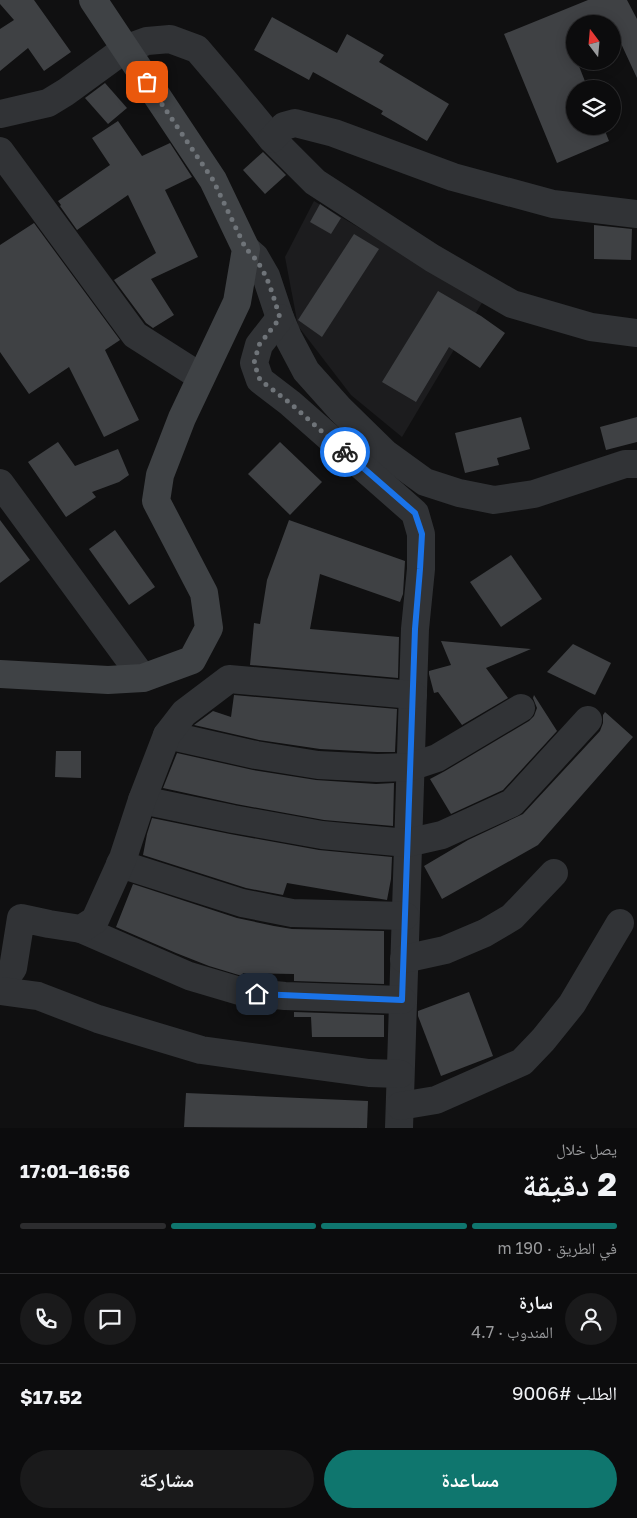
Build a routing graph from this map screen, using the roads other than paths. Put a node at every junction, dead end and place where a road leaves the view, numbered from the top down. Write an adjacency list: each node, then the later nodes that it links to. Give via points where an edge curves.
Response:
1 (93, 0): 2 (street)
2 (125, 49): 3 (street, via 48,103); 4 (street, via 148,40 170,39 197,49); 7 (street, via 213,180)
3 (0, 114)
4 (272, 139): 6 (street, via 284,126 295,123 334,133 454,176 553,204); 9 (street, via 314,182 432,258 512,304 592,327)
5 (0, 151): 10 (street, via 134,335)
6 (637, 214)
7 (246, 249): 8 (street, via 266,276); 10 (street, via 236,302)
8 (280, 318): 11 (street, via 306,371 385,453 425,482 494,500 534,494 625,464); 15 (street, via 256,354 254,363 260,380 415,513 422,534)
9 (637, 333)
10 (201, 377): 14 (street, via 160,475 156,501 204,593 210,628 192,660)
11 (637, 464)
12 (0, 483): 14 (street)
13 (0, 674): 14 (street, via 108,680)
14 (143, 678)
15 (413, 695): 18 (street, via 229,679 184,713); 19 (street)
16 (521, 708): 19 (street, via 437,758)
17 (588, 720): 21 (street, via 512,802 442,835)
18 (168, 735): 19 (street, via 318,765); 20 (street)
19 (410, 767): 21 (street)
20 (142, 800): 21 (street, via 322,835); 22 (street)
21 (407, 843): 24 (street)
22 (120, 864): 24 (street, via 242,903 292,913); 26 (street, via 95,920)
23 (554, 874): 27 (street, via 512,917 485,933 445,950)
24 (405, 916): 27 (street)
25 (620, 923): 32 (street, via 572,1004 522,1062)
26 (81, 929): 28 (street, via 21,918 13,968); 30 (street, via 189,976 243,992)
27 (404, 959): 30 (street)
28 (0, 986)
29 (0, 991): 31 (street, via 38,996 201,1050 369,1073)
30 (402, 1000): 31 (street)
31 (400, 1074): 32 (street)
32 (399, 1117)

